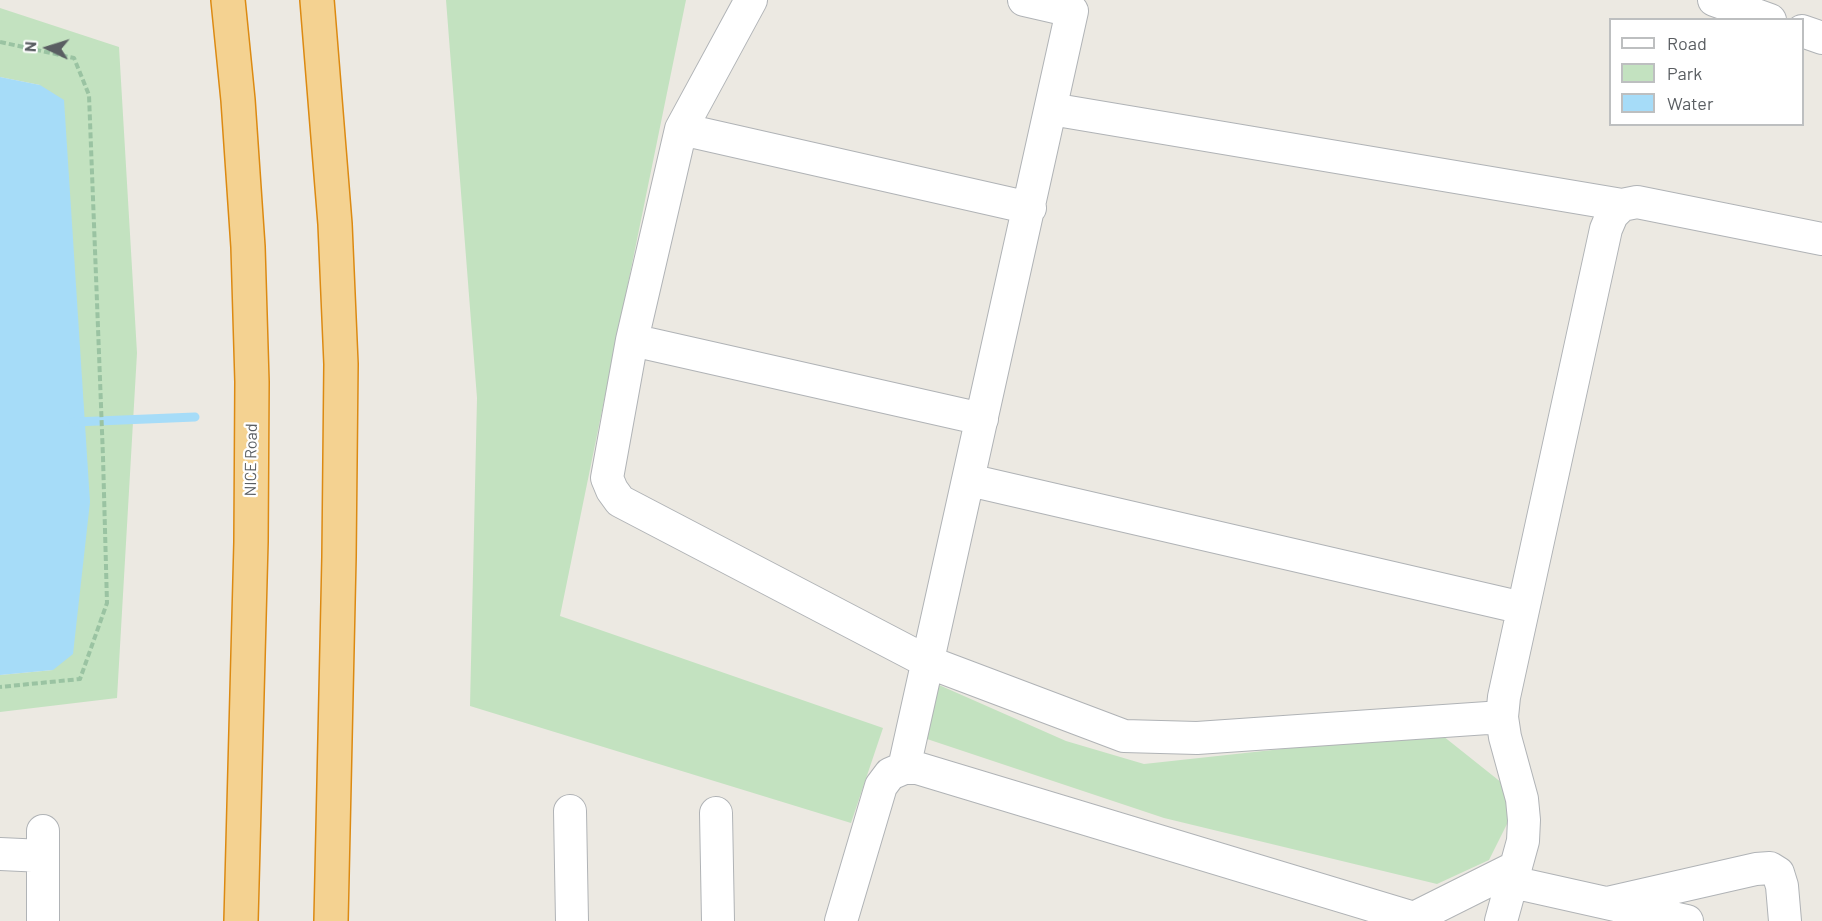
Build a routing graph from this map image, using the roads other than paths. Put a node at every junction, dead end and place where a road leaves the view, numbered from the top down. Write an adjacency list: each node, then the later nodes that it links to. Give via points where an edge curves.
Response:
1 (228, 0): 28 (highway, NICE Road, via 244,190 252,382)
2 (317, 0): 29 (highway, via 335,224 341,364)
3 (751, 0): 10 (street)
4 (1024, 0): 9 (street, via 1072,11)
5 (1714, 0): 6 (street)
6 (1764, 18)
7 (1804, 31): 8 (street)
8 (1822, 38)
9 (1051, 109): 11 (street); 12 (street)
10 (681, 129): 12 (street); 14 (street)
11 (1622, 205): 13 (street, via 1637,202); 17 (street, via 1606,229)
12 (1030, 208): 15 (street)
13 (1822, 240)
14 (632, 340): 15 (street); 18 (street, via 607,478 620,501)
15 (982, 419): 16 (street)
16 (969, 480): 17 (street); 18 (street)
17 (1523, 608): 19 (street)
18 (928, 662): 19 (street, via 1124,736 1197,738); 20 (street)
19 (1502, 717): 24 (street, via 1522,799 1523,841)
20 (904, 768): 26 (street, via 917,768); 32 (street, via 890,774 881,786)
21 (570, 811): 30 (street)
22 (716, 813): 31 (street)
23 (0, 854): 27 (street, via 43,844)
24 (1514, 874): 25 (street); 26 (street); 33 (street)
25 (1607, 903): 34 (street); 35 (street, via 1770,868 1778,873 1782,886)
26 (1413, 920)
27 (43, 921)
28 (241, 921)
29 (331, 921)
30 (572, 921)
31 (718, 921)
32 (841, 921)
33 (1501, 921)
34 (1687, 921)
35 (1785, 921)

